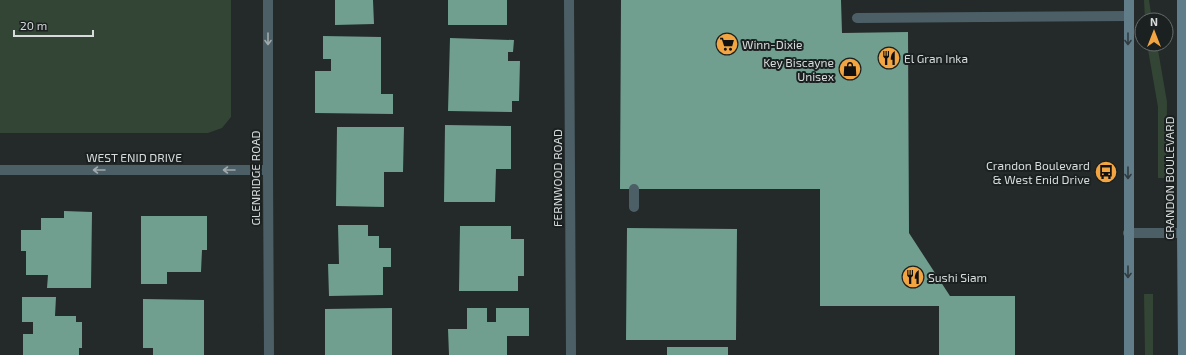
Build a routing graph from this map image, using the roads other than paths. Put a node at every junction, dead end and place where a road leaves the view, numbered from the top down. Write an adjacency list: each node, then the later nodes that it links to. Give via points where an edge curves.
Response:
1 (268, 0): 8 (street, GLENRIDGE ROAD, one-way to 8)
2 (569, 0): 14 (street, FERNWOOD ROAD)
3 (1129, 0): 5 (main road)
4 (1184, 5): 12 (main road, CRANDON BOULEVARD)
5 (1129, 16): 6 (street); 11 (main road, one-way to 11)
6 (857, 18)
7 (0, 170): 8 (street, WEST ENID DRIVE, one-way to 7)
8 (268, 170): 13 (street, GLENRIDGE ROAD)
9 (634, 189): 10 (street)
10 (634, 207)
11 (1128, 233): 12 (street); 15 (main road, one-way to 15)
12 (1184, 233): 16 (main road, CRANDON BOULEVARD)
13 (269, 355)
14 (571, 355)
15 (1129, 355)
16 (1183, 355)

